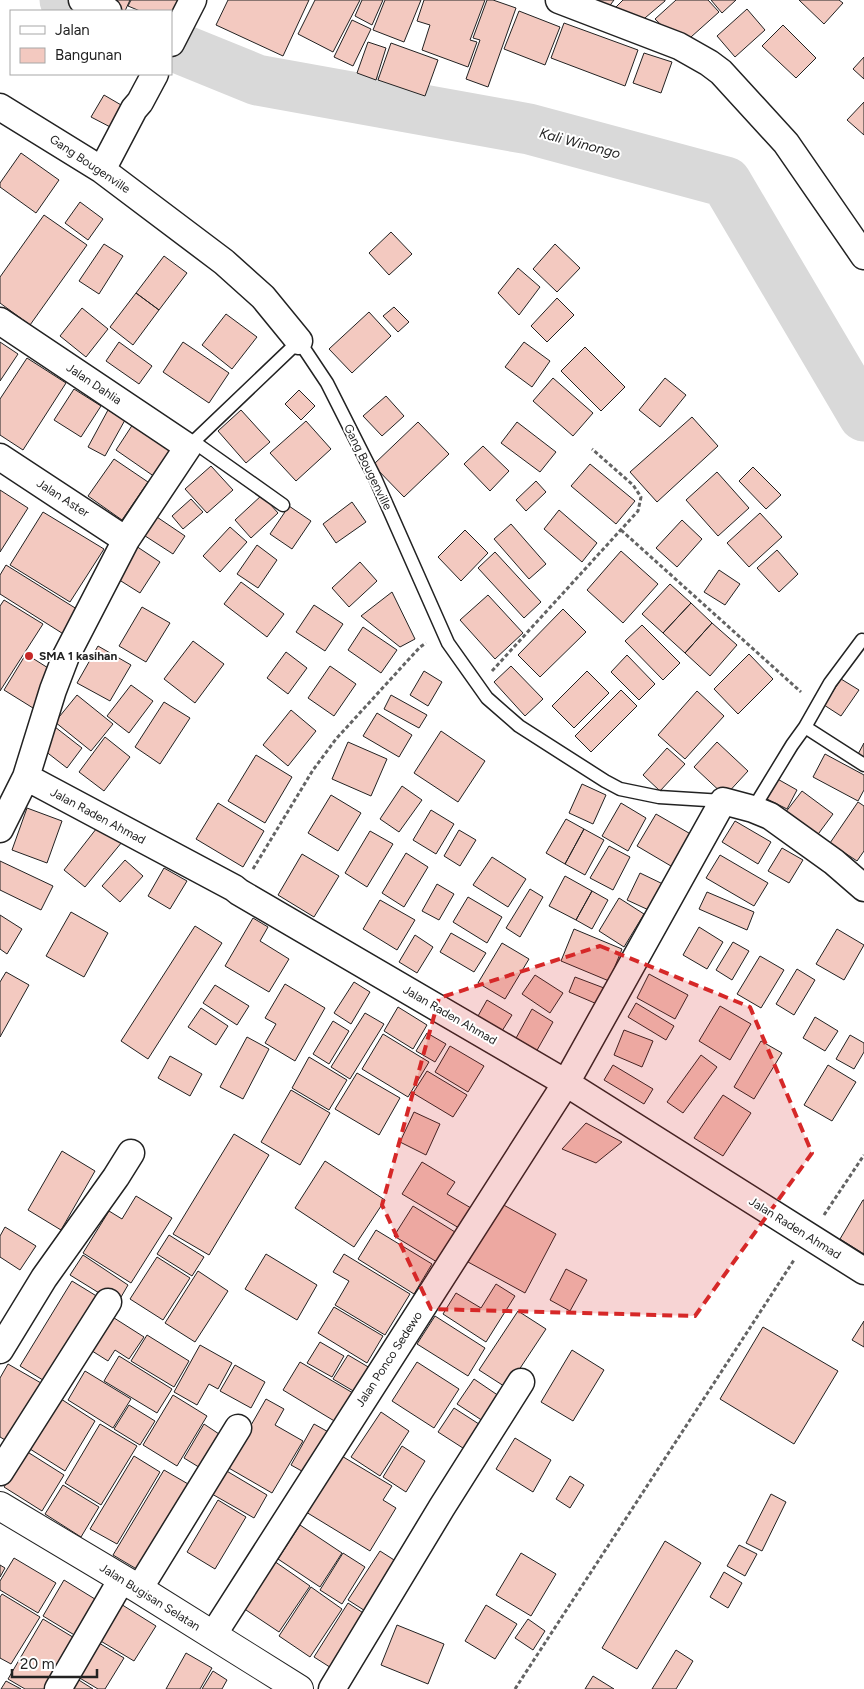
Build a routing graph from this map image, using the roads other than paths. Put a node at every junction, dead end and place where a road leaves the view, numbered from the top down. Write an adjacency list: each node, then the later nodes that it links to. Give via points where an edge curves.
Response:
1 (82, 0): 3 (street)
2 (559, 0): 7 (street, via 679,46 721,72 786,143)
3 (106, 10)
4 (154, 75): 6 (street)
5 (0, 107): 6 (street, Gang Bougenville)
6 (102, 170): 9 (street, Gang Bougenville, via 224,262 263,297)
7 (864, 256)
8 (0, 321): 10 (street, Jalan Dahlia)
9 (295, 345): 10 (lane); 19 (lane, Gang Bougenville, via 327,383 375,478 448,643 487,698 519,726 620,789)
10 (191, 444): 12 (lane); 13 (street)
11 (0, 457): 13 (street, Jalan Aster)
12 (282, 505)
13 (126, 540): 17 (street, via 66,656)
14 (862, 640): 15 (lane, via 830,683)
15 (805, 727): 16 (lane); 18 (lane)
16 (864, 765)
17 (26, 778): 20 (street); 22 (street, Jalan Raden Ahmad, via 234,888)
18 (753, 809): 19 (street); 21 (street, via 764,812 834,862)
19 (716, 814): 22 (street, Jalan Ponco Sedewo)
20 (0, 829)
21 (864, 888)
22 (566, 1083): 24 (street, Jalan Raden Ahmad); 32 (street, Jalan Ponco Sedewo)
23 (131, 1153): 26 (street, via 44,1278)
24 (864, 1271)
25 (108, 1302): 29 (street)
26 (0, 1350)
27 (521, 1382): 35 (street)
28 (238, 1428): 31 (street)
29 (0, 1472)
30 (0, 1506): 31 (street, Jalan Bugisan Selatan)
31 (131, 1584): 32 (street, Jalan Bugisan Selatan); 34 (street)
32 (214, 1635): 33 (street, Jalan Bugisan Selatan)
33 (282, 1685)
34 (58, 1689)
35 (332, 1689)

